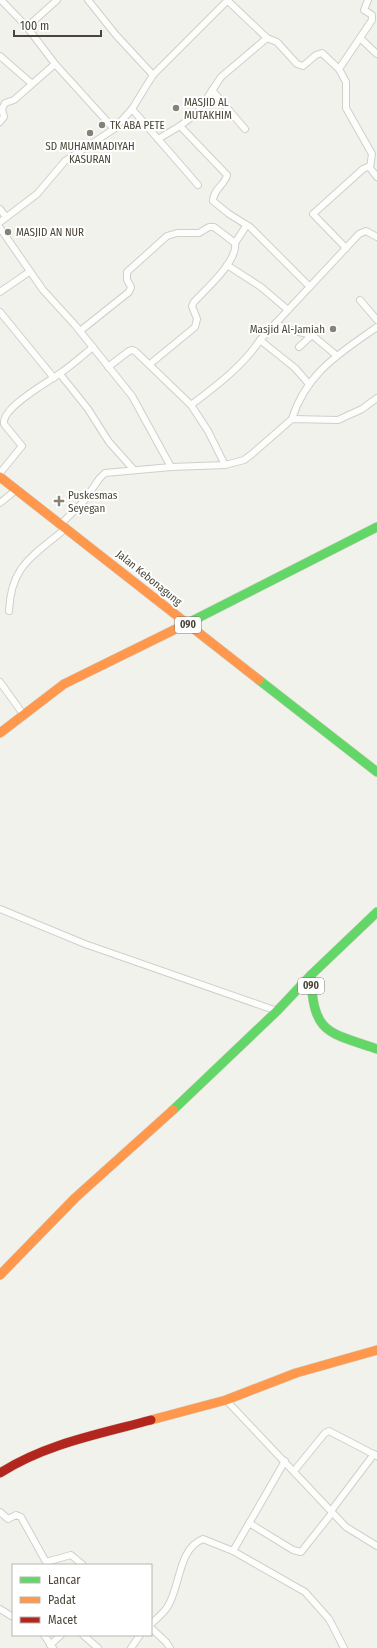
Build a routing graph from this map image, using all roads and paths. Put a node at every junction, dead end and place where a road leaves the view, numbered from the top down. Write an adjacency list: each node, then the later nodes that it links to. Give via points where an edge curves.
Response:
1 (1, 0): 6 (street)
2 (57, 0): 6 (street)
3 (88, 0): 13 (street)
4 (228, 0): 7 (street); 13 (street)
5 (368, 0): 8 (street, via 364,10 373,18)
6 (27, 27): 11 (street)
7 (267, 38): 12 (street, via 277,42 300,66 322,53); 15 (street, via 229,69)
8 (360, 38): 9 (street); 12 (street)
9 (377, 54)
10 (0, 56): 14 (street)
11 (55, 64): 14 (street); 19 (street)
12 (339, 69): 22 (street, via 346,82 346,108 372,154)
13 (153, 75): 16 (street)
14 (31, 84): 17 (street, via 14,100 5,102 2,109 4,117)
15 (212, 90): 18 (street, via 198,112); 20 (street)
16 (132, 109): 19 (street); 21 (street)
17 (0, 122)
18 (180, 126): 21 (street); 28 (street, via 227,175 215,191 213,201)
19 (114, 129): 26 (street, via 65,161 37,194)
20 (245, 129)
21 (158, 139): 24 (street)
22 (370, 166): 23 (street); 32 (street, via 313,214)
23 (377, 177)
24 (198, 185)
25 (0, 209): 26 (street)
26 (6, 216): 27 (street)
27 (0, 222)
28 (246, 226): 31 (street); 35 (street, via 250,227)
29 (0, 228): 34 (street)
30 (377, 237): 32 (street, via 370,232 363,232)
31 (234, 243): 33 (street, via 235,253); 43 (street, via 214,227 209,227 199,234 177,233 167,236 127,272 127,280 131,287 129,292)
32 (346, 248): 35 (street)
33 (227, 266): 38 (street, via 261,287); 49 (street, via 194,302 192,306 197,319 196,327)
34 (29, 272): 36 (street); 43 (street)
35 (310, 287): 38 (street)
36 (0, 292)
37 (360, 300): 40 (street)
38 (288, 310): 41 (street)
39 (0, 312): 51 (street)
40 (377, 320)
41 (276, 323): 44 (street); 45 (street)
42 (377, 327): 48 (street)
43 (80, 331): 47 (street)
44 (312, 335): 46 (street); 48 (street)
45 (260, 340): 52 (street, via 295,368); 54 (street, via 223,379)
46 (299, 347)
47 (93, 348): 50 (street); 51 (street)
48 (336, 355): 52 (street)
49 (150, 364): 50 (street, via 133,350); 54 (street)
50 (108, 367): 57 (street, via 132,396)
51 (57, 376): 58 (street, via 88,409 109,442); 59 (street, via 21,399 4,419 5,427 22,446)
52 (308, 384): 55 (street)
53 (377, 398): 55 (street, via 362,410 338,420)
54 (191, 405): 56 (street)
55 (292, 419): 56 (street, via 248,457)
56 (225, 464): 57 (street)
57 (171, 467): 58 (street)
58 (134, 470): 63 (street, via 110,472 101,476)
59 (0, 473)
60 (0, 477): 61 (street, Jalan Kebonagung / 090)
61 (16, 490): 62 (street); 63 (street, Jalan Kebonagung / 090)
62 (0, 503)
63 (63, 526): 65 (street, via 17,572 10,595); 66 (street, Jalan Kebonagung / 090)
64 (377, 527): 66 (street)
65 (9, 610)
66 (187, 624): 68 (street, via 64,684); 70 (street, Jalan Kebonagung / 090)
67 (0, 682): 68 (street)
68 (23, 714): 69 (street)
69 (0, 733)
70 (377, 772)
71 (0, 910): 74 (street, via 85,944)
72 (377, 912): 73 (street, 090)
73 (311, 976): 74 (street); 75 (street, 090, via 311,1004 321,1025 329,1031)
74 (277, 1011): 76 (street, via 76,1198)
75 (377, 1049)
76 (0, 1275)
77 (377, 1350): 78 (street, via 296,1373)
78 (226, 1400): 80 (street); 82 (street, via 48,1448 20,1460)
79 (375, 1455): 81 (street, via 329,1431); 84 (street)
80 (285, 1461): 81 (street); 85 (street)
81 (294, 1471): 84 (street)
82 (0, 1473)
83 (0, 1512): 88 (street, via 8,1519 16,1515 21,1517 46,1562 71,1554)
84 (332, 1512): 85 (street, via 301,1552 293,1550); 86 (street, via 346,1527)
85 (249, 1523): 87 (street)
86 (377, 1546)
87 (234, 1551): 91 (street, via 203,1540 191,1546 185,1556 178,1583 168,1606); 101 (street, via 305,1592 329,1619)
88 (82, 1564)
89 (0, 1609): 90 (street)
90 (12, 1617)
91 (152, 1623)
92 (152, 1629): 100 (street)
93 (45, 1636): 97 (street)
94 (60, 1636): 97 (street)
95 (84, 1636): 98 (street)
96 (139, 1636): 99 (street)
97 (51, 1646)
98 (98, 1648)
99 (131, 1648)
100 (170, 1648)
101 (344, 1648)

